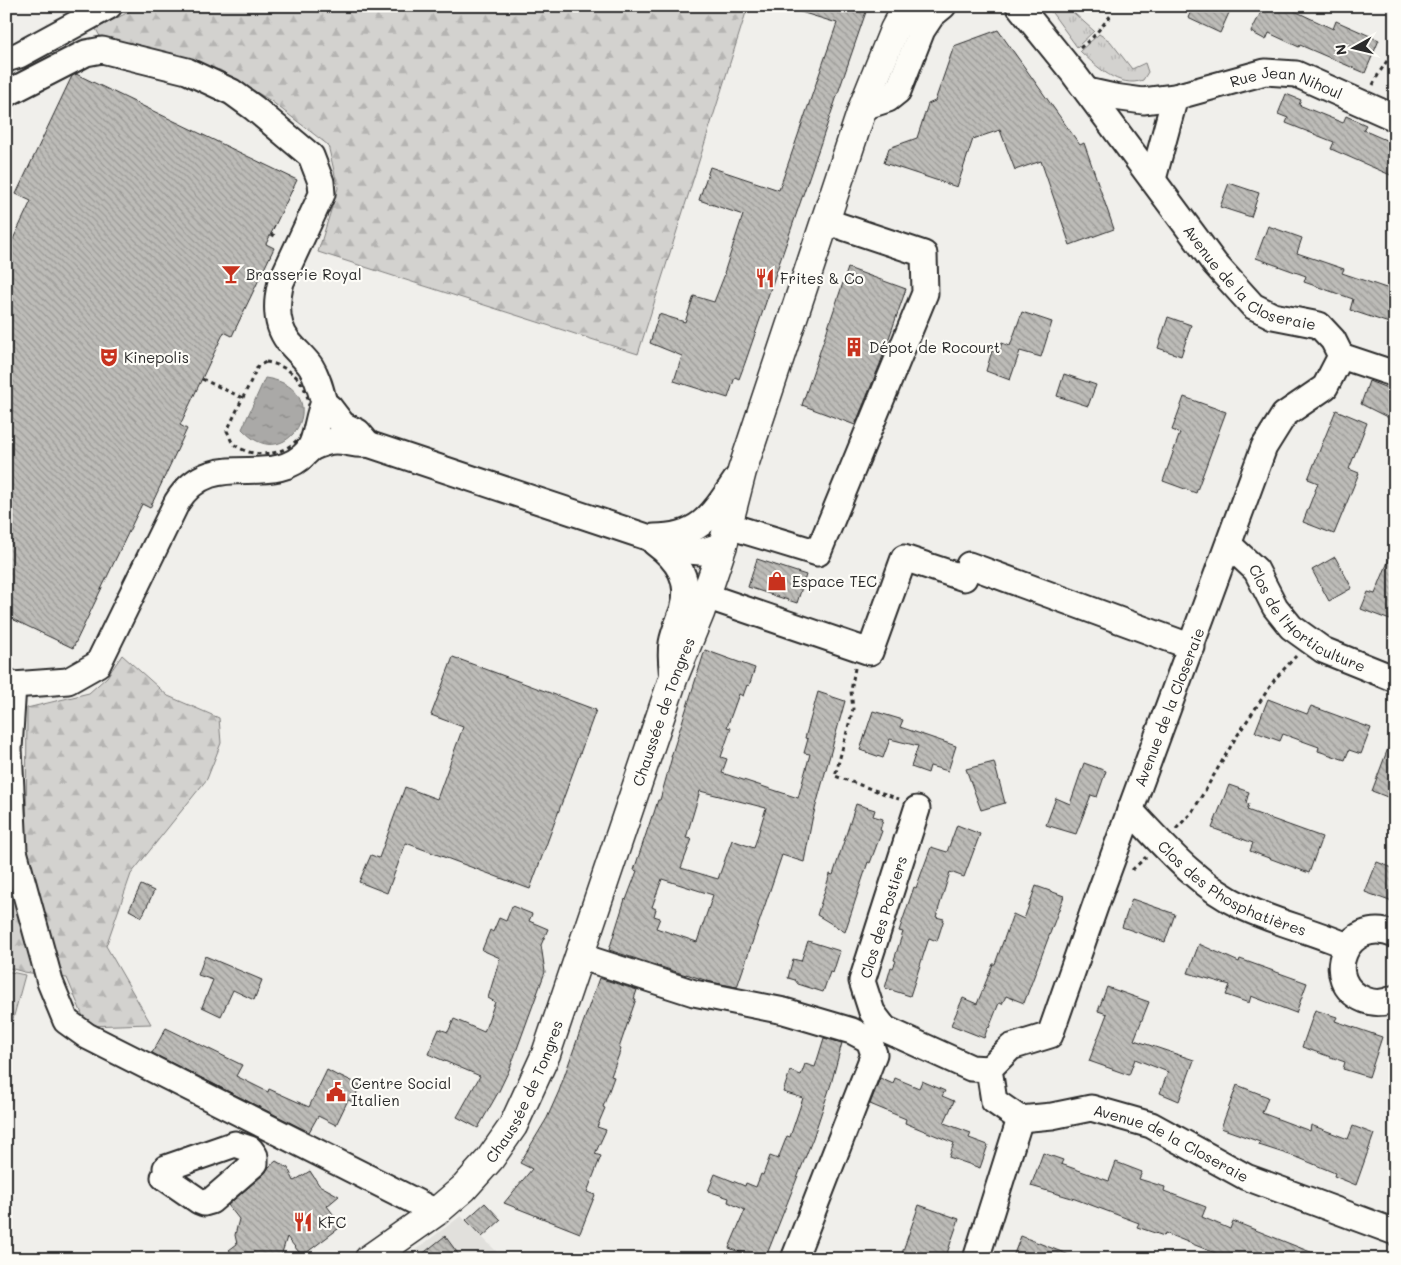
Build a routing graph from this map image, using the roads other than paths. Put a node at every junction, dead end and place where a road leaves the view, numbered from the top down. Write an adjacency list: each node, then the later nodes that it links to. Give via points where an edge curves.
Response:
1 (109, 6): 6 (street)
2 (888, 6): 10 (main road, Chaussée de Tongres)
3 (907, 6): 10 (main road, Chaussée de Tongres)
4 (943, 6): 10 (street, via 922,30 898,91 888,99)
5 (1019, 6): 7 (street, Avenue de la Closeraie)
6 (6, 59)
7 (1087, 91): 9 (street, Rue Jean Nihoul, via 1143,101); 12 (street, Avenue de la Closeraie)
8 (6, 94): 16 (street, via 86,53 102,50 187,71 232,92 311,156 322,194 281,282 277,309 282,331 314,372)
9 (1175, 98): 11 (street, Rue Jean Nihoul, via 1265,72 1296,74); 12 (street)
10 (863, 107): 13 (main road, Chaussée de Tongres)
11 (1395, 118)
12 (1153, 180): 14 (street, Avenue de la Closeraie, via 1215,264 1253,306 1273,316 1319,325 1333,340)
13 (825, 222): 19 (main road, Chaussée de Tongres); 20 (street, via 924,254 925,293 818,553)
14 (1341, 356): 15 (street); 22 (street, Avenue de la Closeraie, via 1325,387 1284,415 1264,448)
15 (1395, 374)
16 (324, 404): 17 (street, via 343,425 358,432); 18 (street)
17 (368, 444): 18 (street, via 337,441); 21 (street)
18 (309, 449): 27 (street, via 280,467 219,471 185,489 98,664 68,681)
19 (742, 471): 20 (main road, Chaussée de Tongres); 21 (street, via 700,526 682,533)
20 (726, 535): 21 (street, via 700,552); 23 (main road, Chaussée de Tongres)
21 (647, 537): 25 (street, via 678,566 687,588 672,643)
22 (1229, 545): 24 (street, Avenue de la Closeraie); 26 (street, Clos de l'Horticulture, via 1256,570 1275,607 1291,627 1323,650)
23 (706, 596): 24 (street, via 870,652 904,558 964,578 969,565); 25 (main road, Chaussée de Tongres)
24 (1192, 647): 29 (street, Avenue de la Closeraie)
25 (673, 679): 32 (main road, Chaussée de Tongres)
26 (1395, 679)
27 (10, 683): 36 (street, via 9,749 14,851 50,982 66,1021 87,1036)
28 (917, 809): 34 (street, Clos des Postiers, via 862,982 872,1012 885,1029 971,1068)
29 (1130, 810): 31 (street, Clos des Phosphatières, via 1190,871 1226,898 1271,919); 34 (street, Avenue de la Closeraie, via 1050,1035 1011,1047)
30 (1395, 935): 31 (street, via 1374,930 1354,938)
31 (1347, 946): 33 (street, via 1341,969 1350,990 1370,1002)
32 (579, 956): 36 (main road, Chaussée de Tongres, via 546,1054 513,1126 490,1159); 38 (street, via 694,993 784,1011 852,1031 869,1040 874,1054)
33 (1395, 998)
34 (989, 1069): 35 (street, via 994,1101)
35 (1020, 1119): 37 (street, Avenue de la Closeraie, via 1090,1108 1151,1125 1246,1177); 40 (street)
36 (436, 1212): 39 (main road, Chaussée de Tongres)
37 (1395, 1232)
38 (794, 1258)
39 (369, 1259)
40 (976, 1259)

